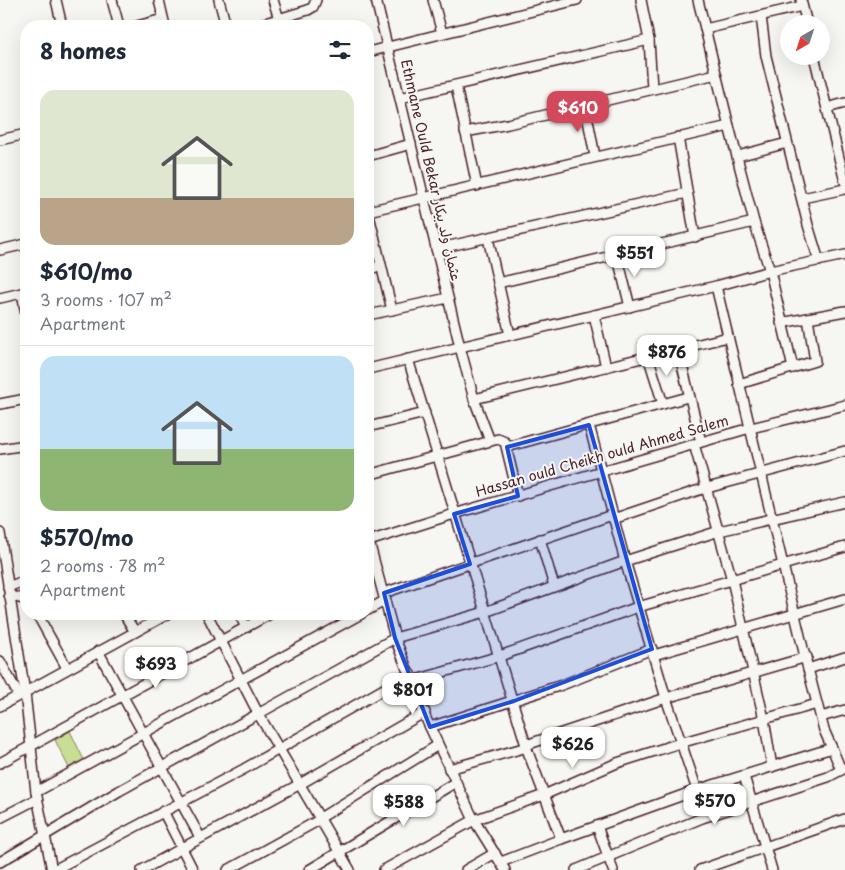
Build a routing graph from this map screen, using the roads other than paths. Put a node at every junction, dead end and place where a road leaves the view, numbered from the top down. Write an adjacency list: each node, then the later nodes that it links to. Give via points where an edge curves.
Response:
1 (56, 0): 16 (street)
2 (112, 0): 17 (street)
3 (159, 0): 18 (street)
4 (219, 0): 19 (street)
5 (273, 0): 15 (street)
6 (316, 0): 15 (street, via 313,7)
7 (376, 0): 24 (street, Ethmane Ould Bekar عثمان ولد بيكار)
8 (433, 0): 22 (street)
9 (577, 0): 12 (street)
10 (641, 0): 23 (street)
11 (698, 0): 21 (street)
12 (562, 2): 22 (street)
13 (802, 3): 14 (street)
14 (761, 16): 21 (street); 39 (street, via 764,47)
15 (279, 19): 20 (street)
16 (61, 20)
17 (117, 20)
18 (163, 20)
19 (224, 20)
20 (276, 20)
21 (705, 29): 27 (street)
22 (442, 33): 24 (street)
23 (648, 40): 28 (street); 29 (street)
24 (388, 47): 25 (street); 30 (street, Ethmane Ould Bekar عثمان ولد بيكار)
25 (374, 50)
26 (816, 65): 33 (street)
27 (716, 74): 29 (street); 34 (street)
28 (456, 86): 30 (street); 35 (street)
29 (652, 88): 32 (street)
30 (400, 98): 40 (street, Ethmane Ould Bekar عثمان ولد بيكار)
31 (845, 103): 33 (street)
32 (585, 105): 35 (street); 42 (street)
33 (827, 108): 44 (street)
34 (728, 126): 37 (street); 43 (street)
35 (465, 132): 45 (street)
36 (20, 135): 38 (street)
37 (678, 137): 42 (street); 47 (street)
38 (0, 140)
39 (787, 143): 43 (street); 49 (street)
40 (411, 144): 41 (street); 48 (street, Ethmane Ould Bekar عثمان ولد بيكار)
41 (374, 154)
42 (595, 156): 45 (street)
43 (738, 156): 51 (street)
44 (845, 182)
45 (477, 186): 48 (street)
46 (845, 189): 49 (street)
47 (687, 193): 52 (street); 54 (street)
48 (424, 198): 50 (street); 56 (street, Ethmane Ould Bekar عثمان ولد بيكار)
49 (802, 198): 60 (street)
50 (374, 210)
51 (754, 222): 52 (street); 63 (street)
52 (695, 237): 58 (street)
53 (374, 238): 61 (street)
54 (488, 238): 56 (street); 64 (street)
55 (20, 245): 57 (street)
56 (436, 249): 68 (street, Ethmane Ould Bekar عثمان ولد بيكار)
57 (0, 250)
58 (617, 254): 64 (street); 69 (street)
59 (845, 256): 60 (street)
60 (819, 261): 63 (street)
61 (380, 266): 62 (street); 70 (street)
62 (374, 267)
63 (770, 270): 65 (street); 75 (street)
64 (498, 283): 76 (street)
65 (716, 286): 69 (street); 77 (street)
66 (20, 294): 67 (street)
67 (0, 298)
68 (448, 298): 70 (street); 78 (street, Ethmane Ould Bekar عثمان ولد بيكار)
69 (630, 307): 73 (street)
70 (392, 310): 72 (street)
71 (845, 311): 74 (street)
72 (374, 314)
73 (594, 315): 76 (street); 82 (street)
74 (808, 318): 75 (street); 84 (street, via 816,360)
75 (781, 323): 84 (street)
76 (510, 335): 78 (street)
77 (728, 337): 79 (street); 85 (street)
78 (460, 347): 81 (street); 87 (street, Ethmane Ould Bekar عثمان ولد بيكار)
79 (678, 349): 80 (street); 86 (street)
80 (648, 356): 82 (street); 90 (street)
81 (408, 359): 83 (street); 92 (street)
82 (606, 367): 87 (street)
83 (374, 368)
84 (793, 368): 85 (street)
85 (740, 384): 95 (street)
86 (688, 397): 90 (street); 97 (street)
87 (474, 399): 96 (street, Ethmane Ould Bekar عثمان ولد بيكار)
88 (20, 400): 89 (street)
89 (0, 404)
90 (664, 404): 94 (street)
91 (845, 405): 95 (street, Hassan ould Cheikh ould Ahmed Salem)
92 (425, 412): 93 (street); 102 (street)
93 (374, 425)
94 (589, 425): 99 (street); 104 (street)
95 (750, 430): 97 (street, Hassan ould Cheikh ould Ahmed Salem); 105 (street)
96 (490, 441): 99 (street, via 502,440); 102 (street)
97 (697, 443): 104 (street, Hassan ould Cheikh ould Ahmed Salem); 106 (street)
98 (20, 446): 100 (street)
99 (506, 446): 107 (street)
100 (0, 449)
101 (845, 451): 105 (street)
102 (438, 457): 103 (street); 109 (street)
103 (374, 473)
104 (601, 473): 107 (street, Hassan ould Cheikh ould Ahmed Salem); 110 (street)
105 (761, 474): 106 (street); 111 (street)
106 (705, 489): 110 (street); 112 (street)
107 (518, 496): 109 (street, Hassan ould Cheikh ould Ahmed Salem)
108 (845, 502): 111 (street)
109 (454, 514): 114 (street, Hassan ould Cheikh ould Ahmed Salem); 118 (street)
110 (613, 517): 115 (street); 117 (street)
111 (774, 517): 112 (street); 119 (street)
112 (719, 531): 117 (street); 121 (street)
113 (0, 533): 124 (street)
114 (374, 537)
115 (540, 539): 118 (street); 123 (street)
116 (845, 547): 119 (street)
117 (625, 561): 123 (street); 129 (street)
118 (470, 564): 126 (street); 130 (street)
119 (784, 565): 121 (street); 131 (street)
120 (374, 571): 126 (street)
121 (732, 580): 129 (street); 140 (street)
122 (20, 584): 124 (street)
123 (554, 586): 130 (street)
124 (9, 591): 125 (street); 155 (street)
125 (20, 597)
126 (385, 597): 128 (street); 142 (street)
127 (845, 598): 131 (street)
128 (374, 605)
129 (638, 607): 145 (street); 146 (street)
130 (485, 612): 142 (street); 146 (street)
131 (795, 612): 140 (street); 147 (street)
132 (40, 620): 150 (street)
133 (128, 620): 141 (street)
134 (148, 620): 141 (street)
135 (210, 620): 143 (street)
136 (242, 620): 139 (street)
137 (259, 620): 139 (street)
138 (350, 620): 154 (street)
139 (246, 627): 143 (street)
140 (742, 629): 145 (street); 152 (street)
141 (135, 632): 144 (street)
142 (395, 638): 153 (street); 163 (street)
143 (221, 641): 154 (street); 156 (street)
144 (98, 651): 150 (street); 156 (street)
145 (653, 652): 157 (street); 158 (street)
146 (500, 656): 153 (street); 158 (street)
147 (807, 657): 151 (street); 152 (street)
148 (845, 657): 151 (street)
149 (0, 661): 155 (street)
150 (68, 668): 155 (street)
151 (808, 668): 159 (street)
152 (752, 673): 157 (street); 165 (street)
153 (411, 678): 162 (street); 172 (street)
154 (240, 679): 163 (street); 167 (street)
155 (22, 694): 160 (street); 169 (street)
156 (121, 694): 167 (street); 169 (street)
157 (666, 698): 168 (street); 171 (street)
158 (514, 701): 166 (street); 171 (street)
159 (817, 704): 164 (street); 165 (street)
160 (0, 706)
161 (845, 710): 164 (street)
162 (424, 712): 166 (street); 181 (street)
163 (259, 715): 172 (street); 176 (street)
164 (821, 717): 173 (street)
165 (764, 719): 168 (street); 175 (street)
166 (430, 728): 170 (street)
167 (142, 732): 176 (street); 183 (street)
168 (680, 743): 182 (street); 184 (street, via 617,763)
169 (32, 744): 174 (street); 183 (street)
170 (438, 745): 177 (street); 189 (street)
171 (526, 746): 177 (street); 184 (street)
172 (280, 747): 181 (street); 185 (street)
173 (832, 748): 175 (street); 178 (street)
174 (0, 763)
175 (772, 767): 179 (street)
176 (162, 769): 185 (street); 193 (street)
177 (450, 769): 180 (street)
178 (843, 769): 186 (street)
179 (744, 776): 182 (street); 186 (street)
180 (456, 782): 191 (street); 198 (street)
181 (300, 784): 189 (street); 194 (street)
182 (697, 790): 192 (street)
183 (36, 795): 188 (street); 193 (street)
184 (544, 795): 191 (street); 195 (street)
185 (181, 801): 187 (street); 194 (street)
186 (752, 802): 196 (street); 200 (street, via 702,818)
187 (163, 811): 197 (street); 203 (street)
188 (0, 818)
189 (321, 818): 198 (street); 206 (street)
190 (845, 819): 196 (street)
191 (474, 820): 199 (street); 209 (street)
192 (597, 826): 195 (street); 200 (street)
193 (44, 835): 201 (street); 203 (street)
194 (200, 837): 197 (street)
195 (561, 840): 202 (street)
196 (765, 846): 213 (street); 214 (street)
197 (183, 849): 204 (street); 205 (street)
198 (340, 852): 207 (street); 208 (street)
199 (495, 853): 202 (street); 210 (street)
200 (608, 858): 211 (street); 212 (street)
201 (0, 862)
202 (503, 866)
203 (53, 870)
204 (142, 870)
205 (193, 870)
206 (228, 870)
207 (309, 870)
208 (350, 870)
209 (384, 870)
210 (466, 870)
211 (576, 870)
212 (613, 870)
213 (700, 870)
214 (772, 870)

